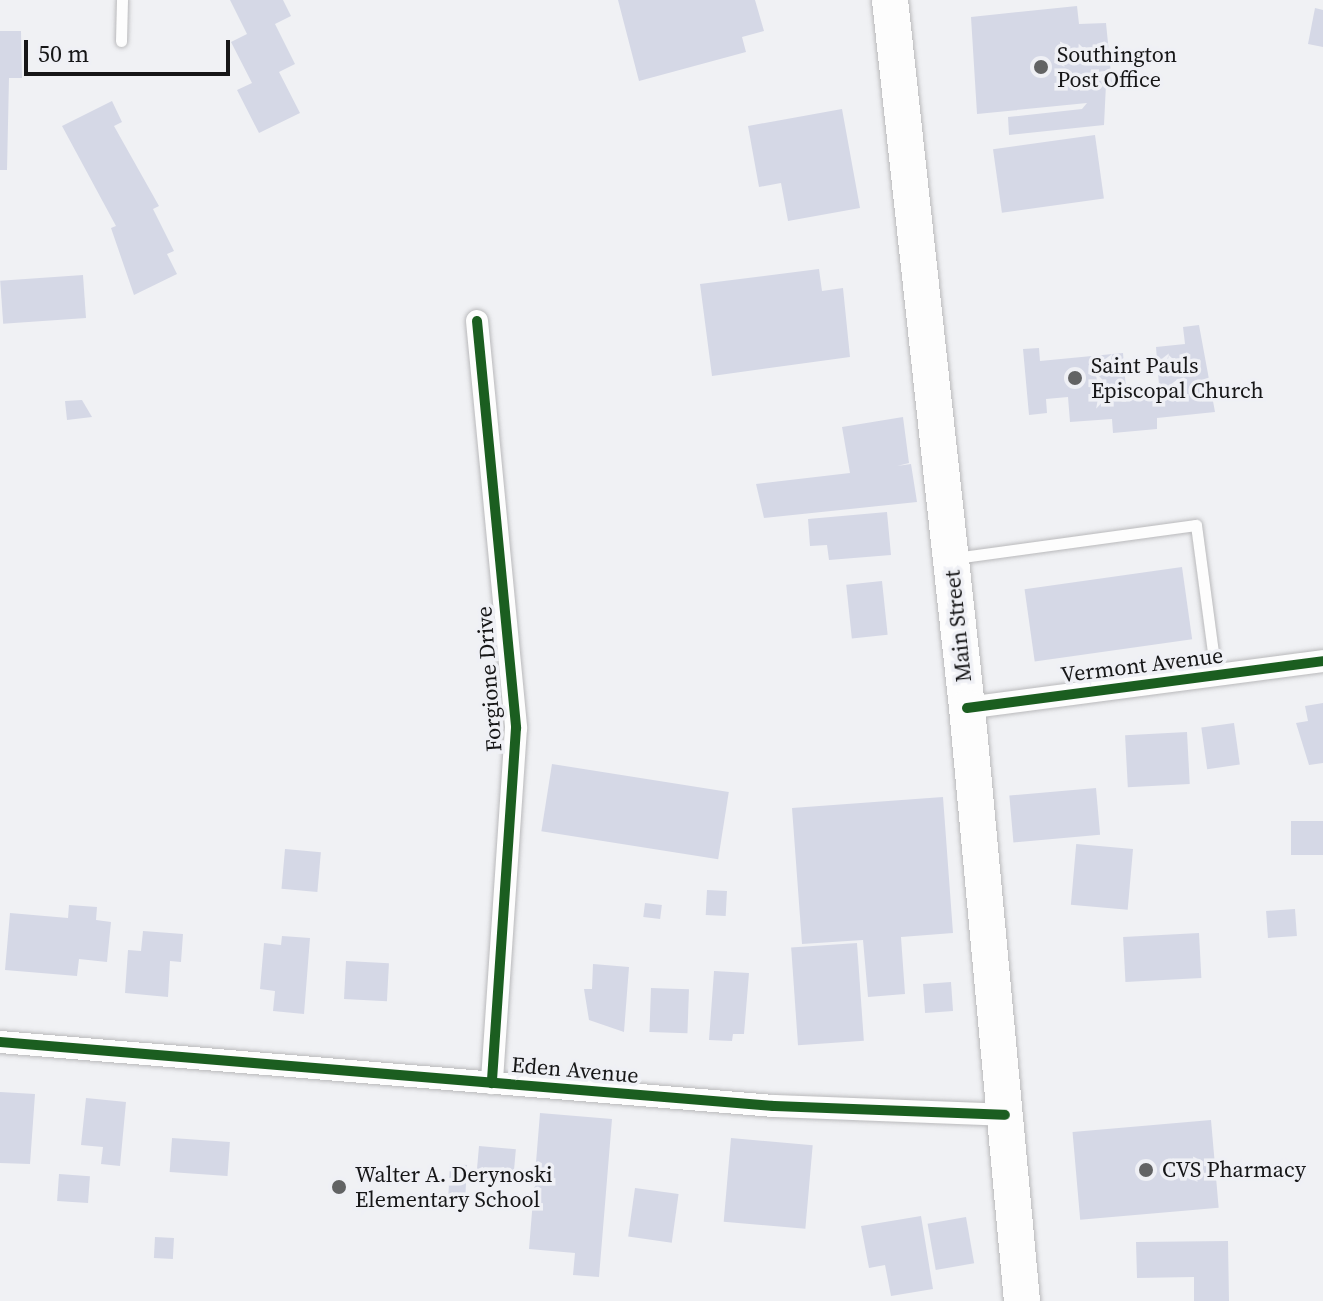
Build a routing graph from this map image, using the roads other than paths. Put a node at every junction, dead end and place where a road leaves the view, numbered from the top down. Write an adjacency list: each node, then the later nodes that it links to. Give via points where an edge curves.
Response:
1 (122, 0): 3 (lane)
2 (890, 0): 5 (highway, Main Street)
3 (121, 41)
4 (477, 321): 10 (street, Forgione Drive, via 516,728)
5 (950, 558): 7 (lane, via 1196,525); 8 (highway, Main Street)
6 (1323, 661): 7 (street, Vermont Avenue)
7 (1216, 675): 8 (street, Vermont Avenue)
8 (967, 708): 11 (highway, Main Street)
9 (0, 1042): 10 (street, Eden Avenue)
10 (492, 1083): 11 (street, Eden Avenue, via 805,1108)
11 (1005, 1115): 12 (highway, Main Street)
12 (1022, 1301)

